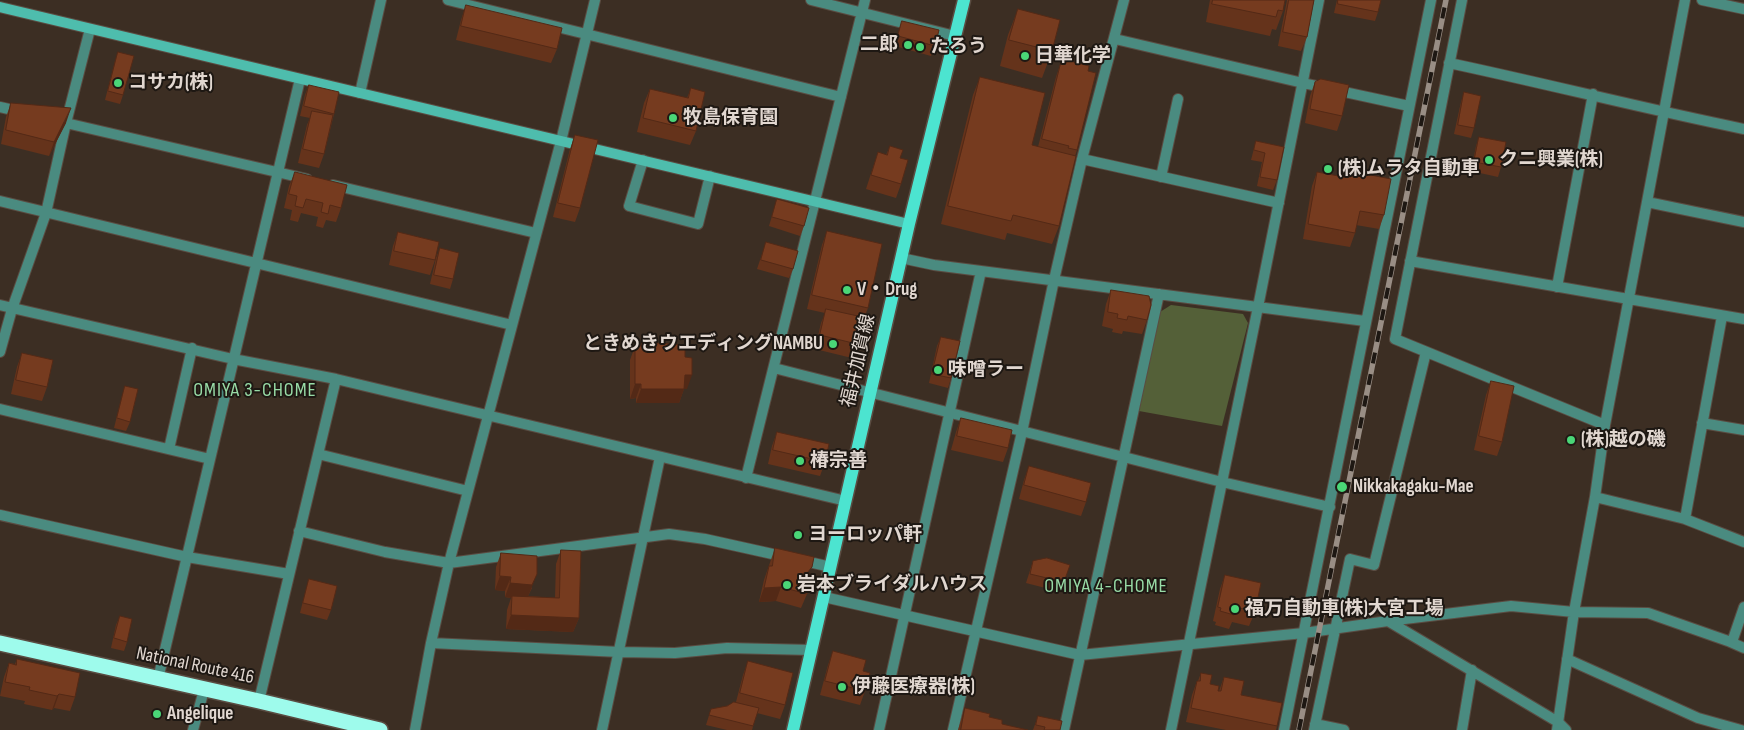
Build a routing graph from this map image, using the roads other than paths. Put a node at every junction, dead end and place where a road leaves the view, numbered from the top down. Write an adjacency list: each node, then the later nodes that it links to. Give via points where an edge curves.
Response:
1 (381, 0): 23 (street)
2 (448, 0): 17 (street)
3 (595, 0): 17 (street)
4 (811, 0): 15 (street)
5 (865, 0): 15 (street)
6 (964, 0): 18 (main road, 福井加賀線)
7 (1124, 0): 19 (street)
8 (1319, 0): 22 (street)
9 (1431, 0): 27 (street)
10 (1462, 0): 20 (street)
11 (1685, 0): 29 (street)
12 (1702, 0): 14 (street)
13 (0, 7): 16 (street)
14 (1744, 9)
15 (862, 12): 18 (street); 25 (street)
16 (90, 29): 21 (street); 32 (street)
17 (587, 34): 25 (street); 34 (street)
18 (955, 36): 46 (main road, 福井加賀線)
19 (1115, 39): 22 (street); 36 (street)
20 (1449, 63): 24 (street); 49 (street)
21 (300, 79): 23 (street); 37 (street)
22 (1303, 83): 27 (street); 43 (street)
23 (360, 93): 34 (street)
24 (1593, 94): 29 (street); 53 (street)
25 (841, 97): 40 (street)
26 (1178, 98): 39 (street)
27 (1409, 106): 61 (street)
28 (0, 107): 30 (street)
29 (1664, 112): 33 (street); 42 (street)
30 (28, 114)
31 (47, 118): 32 (street)
32 (66, 122): 37 (street); 44 (street)
33 (1744, 129)
34 (561, 141): 35 (street); 47 (street)
35 (643, 160): 38 (street); 38 (street, via 629,206 698,224)
36 (1082, 160): 39 (street); 52 (street)
37 (278, 172): 47 (street); 50 (street)
38 (710, 176): 40 (street)
39 (1161, 177): 43 (street)
40 (815, 201): 46 (street); 67 (street)
41 (0, 202): 44 (street)
42 (1647, 202): 45 (street); 55 (street)
43 (1279, 203): 57 (street)
44 (46, 213): 50 (street); 58 (street)
45 (1744, 222)
46 (909, 224): 48 (main road, 福井加賀線)
47 (536, 233): 62 (street)
48 (901, 258): 51 (street); 69 (main road, 福井加賀線)
49 (1410, 261): 53 (street); 65 (street, via 1395,339)
50 (256, 263): 62 (street); 66 (street)
51 (981, 272): 52 (street); 71 (street)
52 (1054, 280): 54 (street); 76 (street)
53 (1557, 287): 55 (street)
54 (1159, 294): 57 (street); 80 (street)
55 (1629, 300): 59 (street); 74 (street)
56 (0, 305): 58 (street)
57 (1258, 307): 61 (street); 83 (street)
58 (12, 308): 63 (street); 64 (street)
59 (1722, 316): 60 (street); 73 (street)
60 (1744, 320)
61 (1365, 321): 87 (street)
62 (512, 325): 72 (street)
63 (192, 348): 66 (street); 77 (street)
64 (0, 352)
65 (1426, 352): 74 (street); 102 (street, via 1374,565 1350,559)
66 (233, 359): 68 (street); 81 (street)
67 (774, 368): 69 (street); 82 (street)
68 (336, 379): 72 (street); 78 (street)
69 (871, 392): 71 (street); 86 (main road, 福井加賀線)
70 (0, 409): 77 (street)
71 (951, 414): 76 (street); 100 (street)
72 (488, 416): 79 (street); 84 (street)
73 (1702, 423): 75 (street); 89 (street)
74 (1605, 425): 85 (street)
75 (1744, 430)
76 (1022, 432): 80 (street); 103 (street)
77 (169, 449): 81 (street)
78 (318, 454): 84 (street); 90 (street)
79 (660, 457): 82 (street); 91 (street)
80 (1124, 457): 83 (street); 112 (street)
81 (210, 459): 93 (street)
82 (746, 478): 86 (street)
83 (1222, 482): 87 (street); 108 (street)
84 (468, 491): 94 (street)
85 (1595, 497): 89 (street); 99 (street)
86 (846, 502): 95 (main road, 福井加賀線)
87 (1330, 507): 104 (street)
88 (0, 515): 93 (street)
89 (1685, 519): 92 (street)
90 (300, 532): 94 (street); 96 (street)
91 (644, 538): 94 (street); 95 (street, via 669,534 705,539); 111 (street)
92 (1744, 542)
93 (187, 557): 96 (street); 115 (street)
94 (449, 563): 107 (street)
95 (831, 567): 97 (main road, 福井加賀線)
96 (289, 574): 117 (street)
97 (824, 597): 100 (street); 110 (main road, 福井加賀線)
98 (1744, 607): 105 (street)
99 (1574, 612): 101 (street, via 1511,606); 105 (street, via 1648,613); 113 (street)
100 (905, 615): 103 (street); 125 (street)
101 (1388, 620): 102 (street); 114 (street)
102 (1334, 628): 104 (street); 119 (street)
103 (976, 631): 112 (street); 126 (street)
104 (1304, 633): 108 (street); 129 (street)
105 (1732, 642): 109 (street)
106 (0, 643): 115 (highway, National Route 416)
107 (432, 643): 111 (street); 122 (street)
108 (1189, 644): 112 (street); 128 (street)
109 (1744, 648)
110 (812, 650): 111 (street, via 727,648 675,653); 124 (main road, 福井加賀線)
111 (620, 652): 123 (street)
112 (1080, 655): 127 (street)
113 (1567, 659): 118 (street); 133 (street, via 1698,718)
114 (1472, 670): 118 (street); 131 (street)
115 (158, 679): 116 (highway, National Route 416)
116 (204, 690): 117 (highway, National Route 416); 120 (street)
117 (259, 701): 121 (highway, National Route 416)
118 (1557, 726): 132 (street)
119 (1314, 727): 130 (street)
120 (193, 730)
121 (380, 730)
122 (415, 730)
123 (602, 730)
124 (793, 730)
125 (879, 730)
126 (953, 730)
127 (1064, 730)
128 (1171, 730)
129 (1284, 730)
130 (1344, 730)
131 (1462, 730)
132 (1566, 730)
133 (1741, 730)

